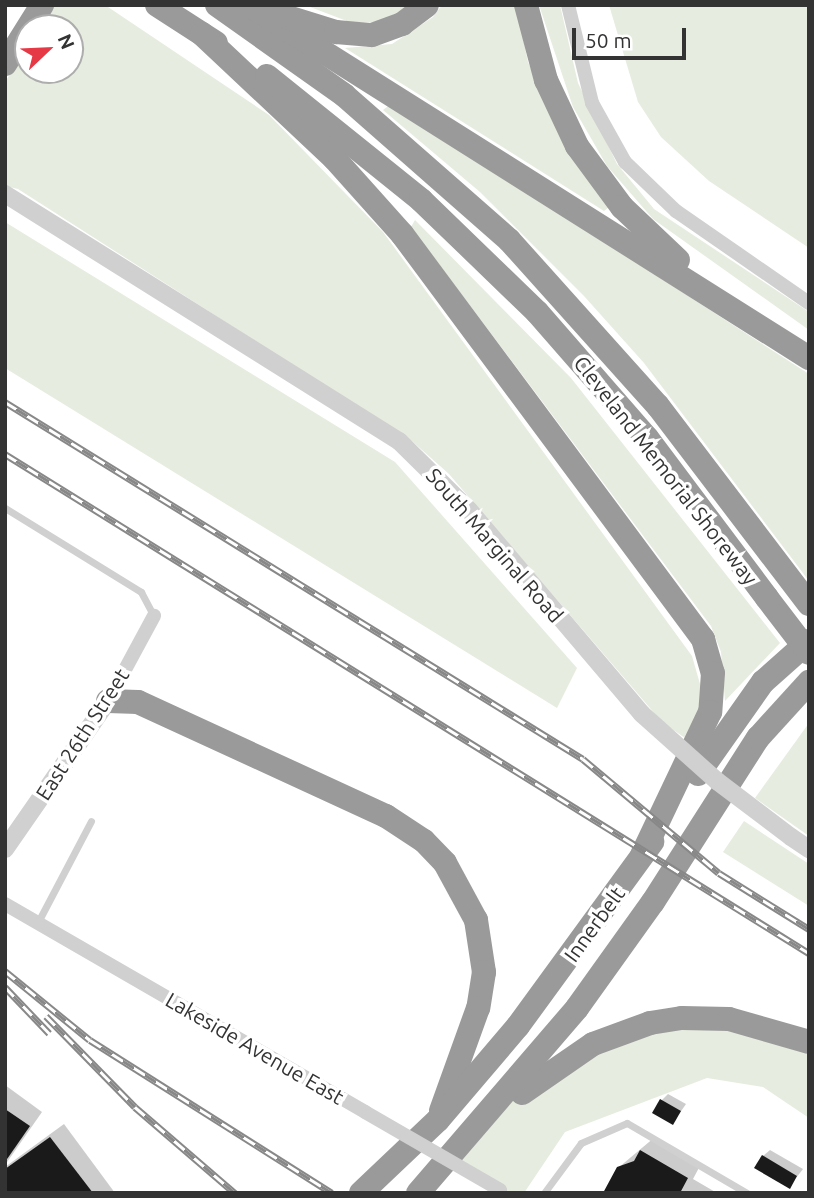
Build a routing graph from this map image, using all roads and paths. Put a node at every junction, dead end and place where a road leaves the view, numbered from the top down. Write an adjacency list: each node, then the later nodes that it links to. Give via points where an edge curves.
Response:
1 (42, 5): 9 (highway)
2 (156, 5): 8 (highway, Cleveland Memorial Shoreway)
3 (216, 5): 15 (highway, via 344,95 509,240 659,406)
4 (250, 5): 5 (highway, via 360,35 393,29); 12 (highway)
5 (427, 5)
6 (526, 5): 12 (highway, via 545,80 597,177 649,236)
7 (568, 5): 11 (street, via 589,96 625,162 668,205)
8 (202, 34): 18 (highway, Cleveland Memorial Shoreway, bridge, via 337,128 500,274 632,420); 24 (highway, via 334,158 402,234 703,639 713,673 710,712)
9 (5, 64)
10 (5, 194): 23 (street, South Marginal Road, bridge, via 399,441 461,502 642,714 717,781)
11 (809, 303)
12 (760, 327): 13 (highway)
13 (809, 358)
14 (5, 508): 16 (lane, via 141,592)
15 (809, 604)
16 (154, 616): 20 (street, East 26th Street)
17 (809, 641): 24 (highway, Innerbelt, via 778,666 748,701)
18 (809, 653)
19 (809, 682): 29 (highway, Innerbelt, via 758,738 603,974)
20 (108, 701): 22 (street, East 26th Street); 28 (highway, via 138,702 386,816 424,841 445,863 472,907 484,972 478,1008)
21 (91, 821): 26 (lane)
22 (5, 849)
23 (809, 849)
24 (642, 855): 28 (highway, Innerbelt, via 544,993)
25 (5, 904): 26 (street, Lakeside Avenue East)
26 (38, 922): 30 (street, Lakeside Avenue East, bridge)
27 (809, 1042): 29 (highway, via 763,1025 714,1018 642,1025 606,1037 568,1058)
28 (438, 1120): 31 (highway, Innerbelt)
29 (482, 1123): 32 (highway, Innerbelt)
30 (503, 1191)
31 (361, 1193)
32 (418, 1193)
33 (544, 1193): 34 (lane, via 581,1143 627,1124)
34 (747, 1193)

